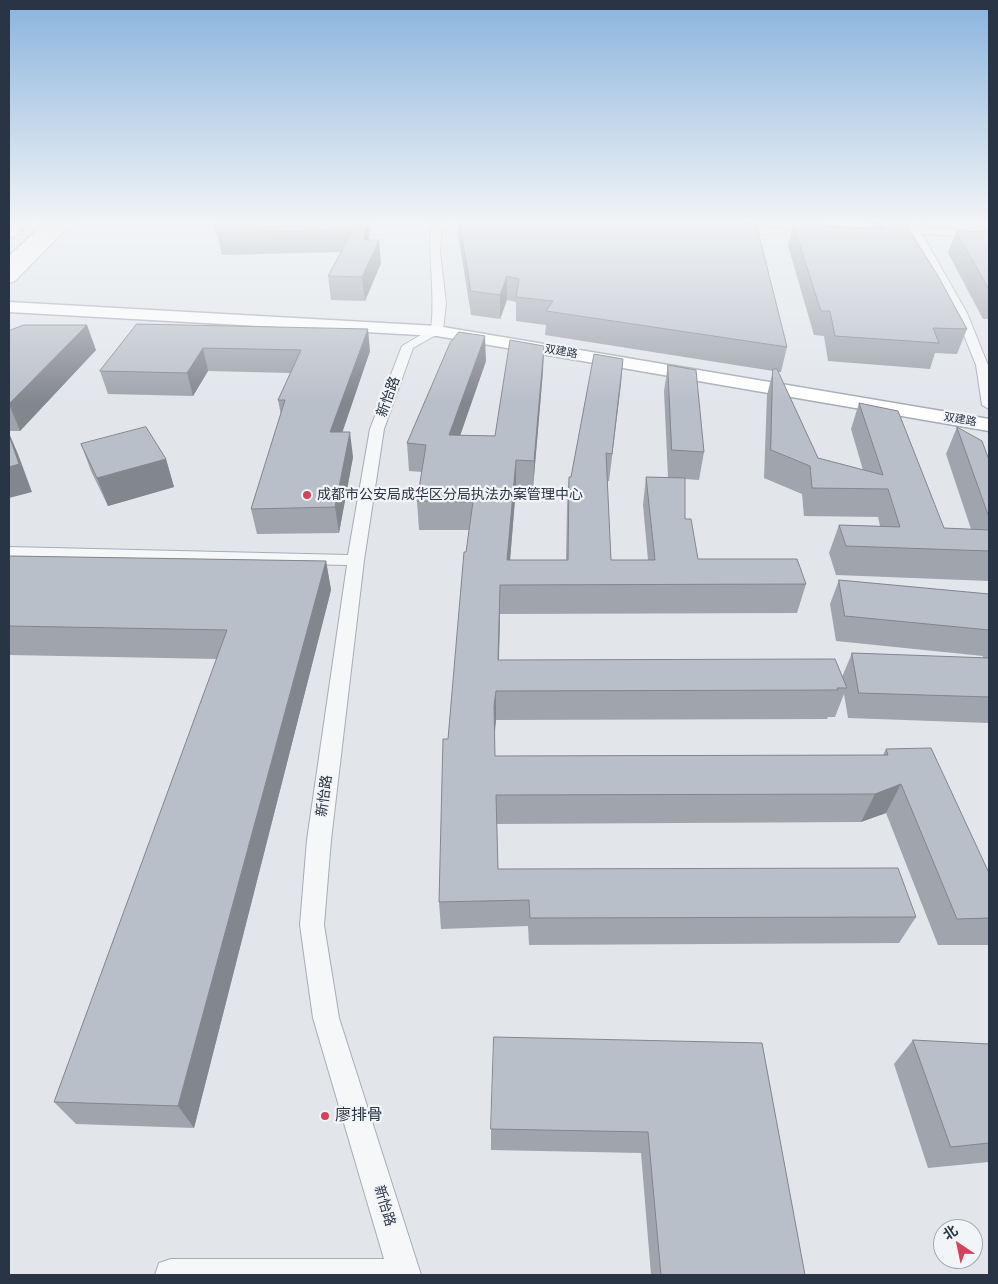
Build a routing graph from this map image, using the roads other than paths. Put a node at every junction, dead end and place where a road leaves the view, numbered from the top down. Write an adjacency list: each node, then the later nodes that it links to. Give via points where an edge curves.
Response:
1 (438, 283): 4 (street, via 441,301)
2 (944, 283): 5 (street, via 961,313 982,366)
3 (9, 307): 4 (street, 双建路)
4 (437, 331): 6 (street, 双建路); 8 (street, 新怡路, via 408,346 377,429)
5 (989, 405)
6 (989, 426)
7 (9, 552): 8 (street)
8 (356, 560): 10 (street, 新怡路, via 319,840 312,925 326,1018)
9 (171, 1275): 10 (street)
10 (405, 1275)

